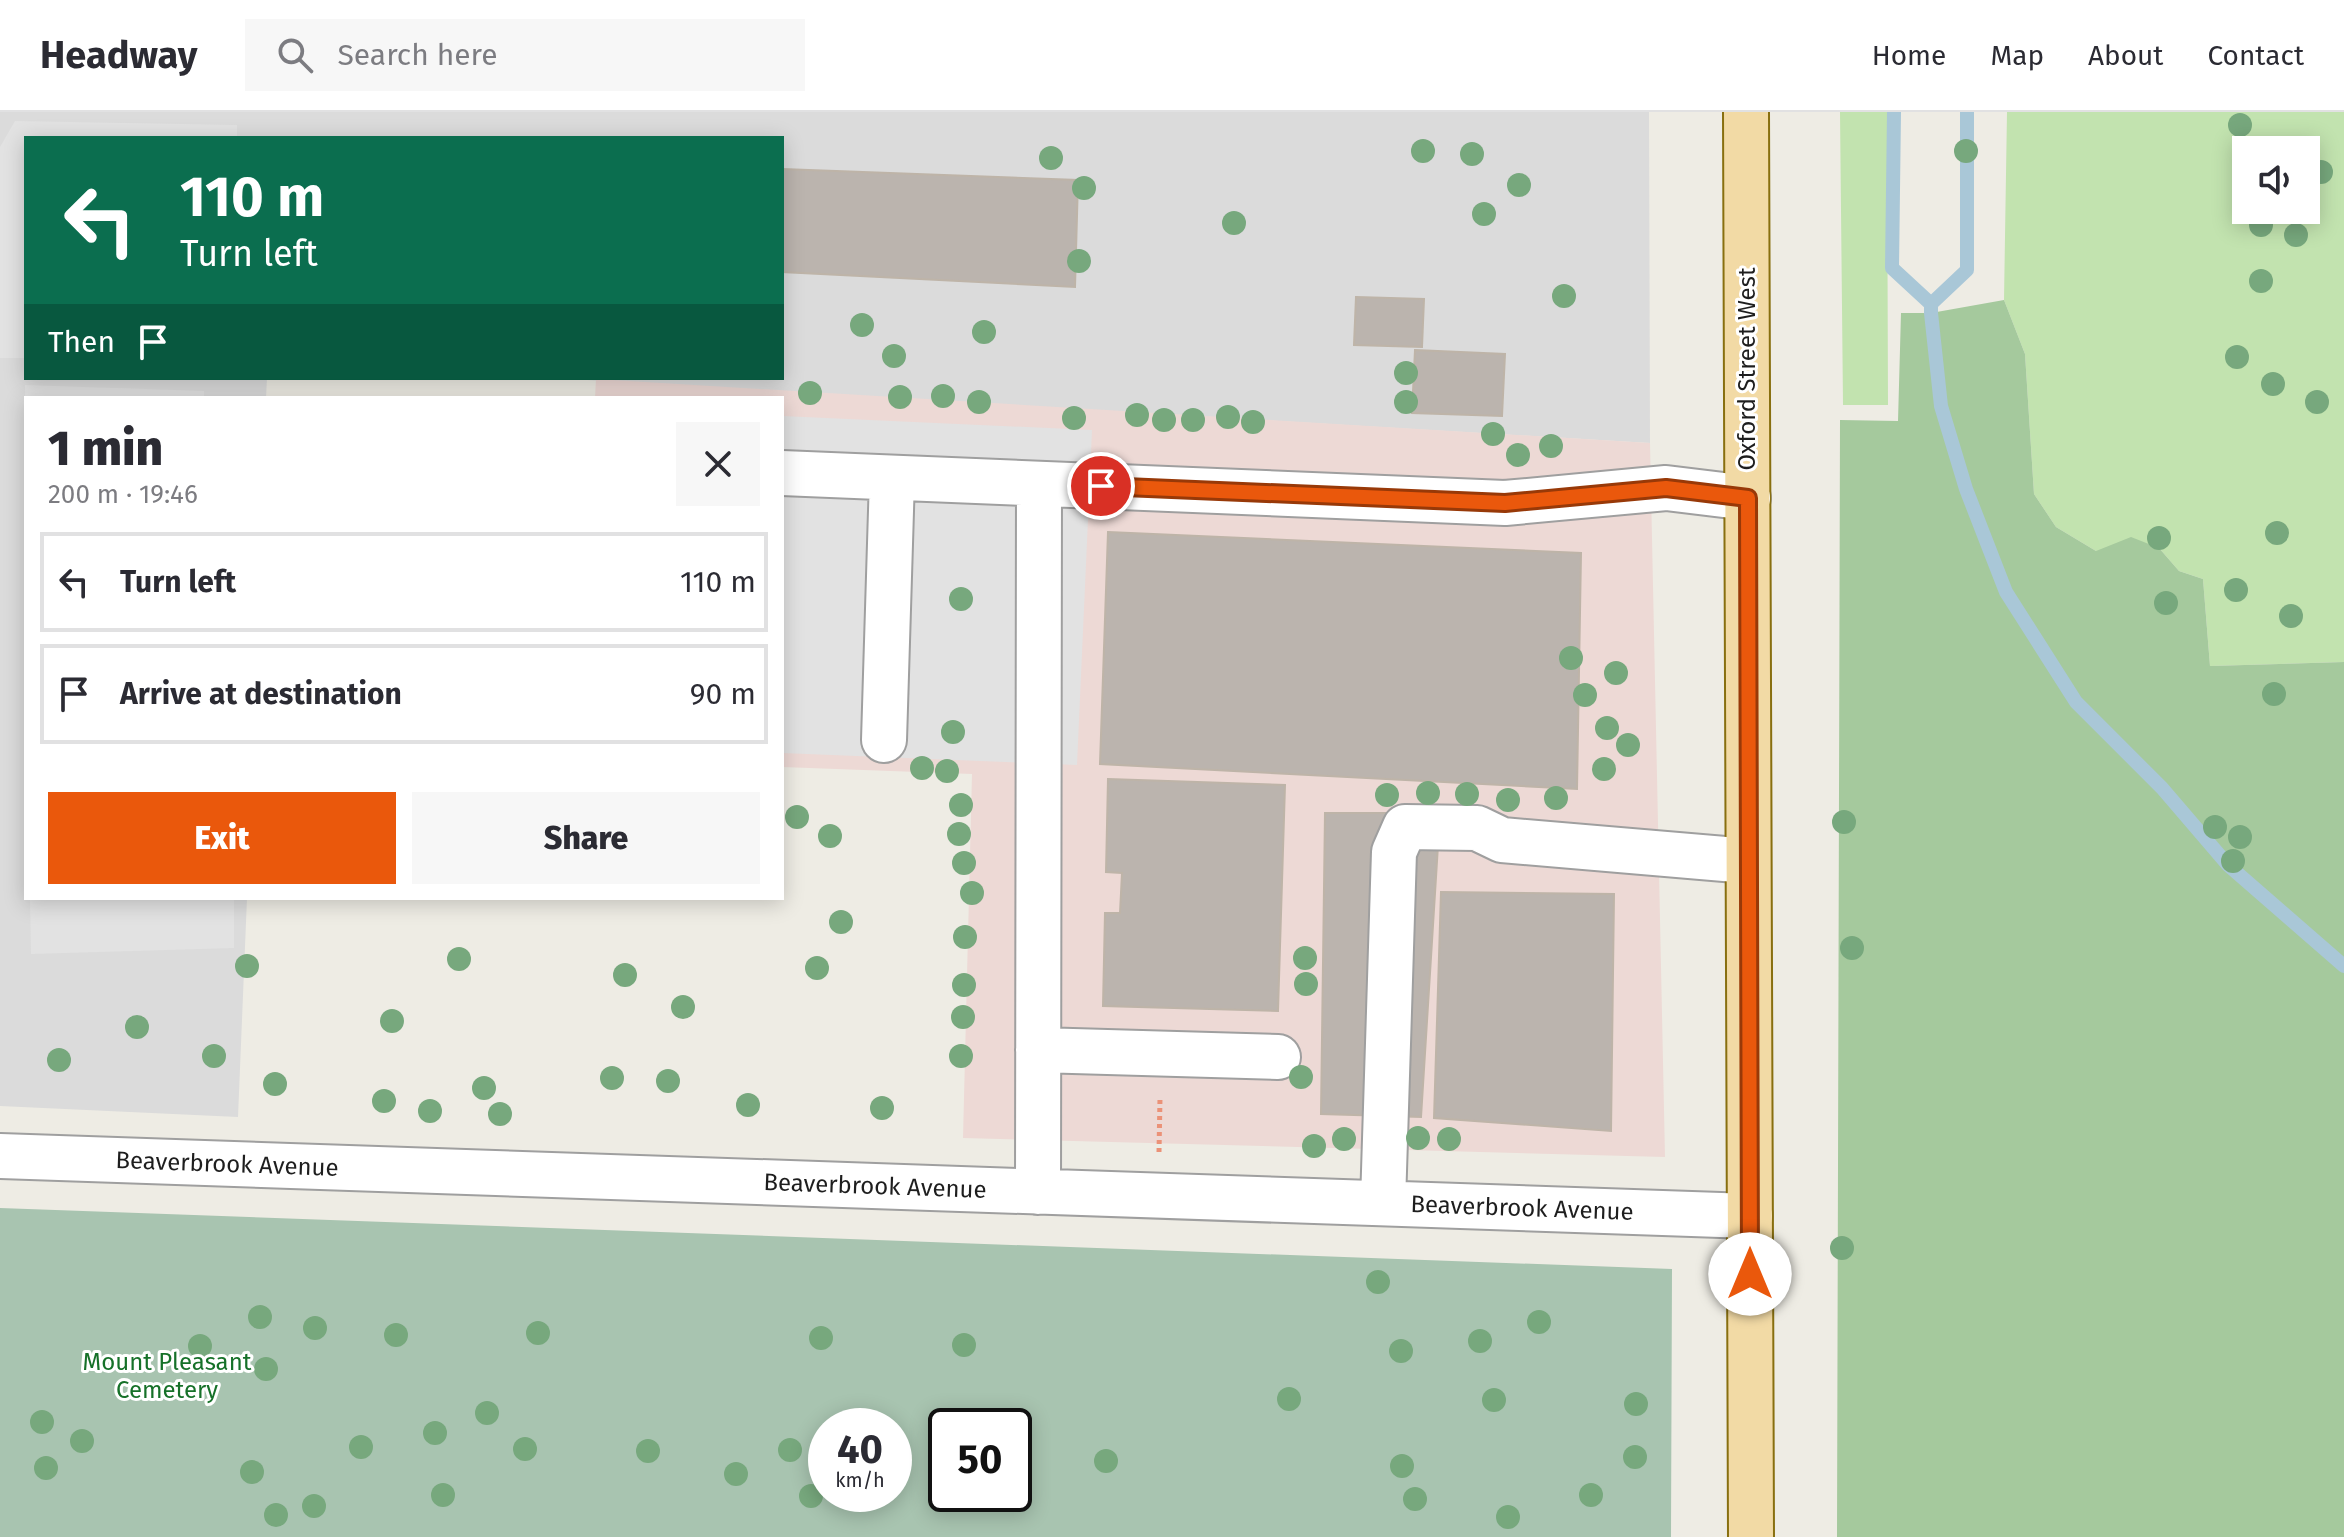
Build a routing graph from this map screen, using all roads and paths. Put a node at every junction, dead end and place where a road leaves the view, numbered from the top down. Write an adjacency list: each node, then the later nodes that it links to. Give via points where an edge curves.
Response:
1 (1746, 112): 5 (main road, Oxford Street West)
2 (784, 473): 3 (street)
3 (892, 478): 4 (street); 6 (street)
4 (1039, 484): 5 (street, via 1505,503 1666,488); 8 (street)
5 (1748, 498): 7 (main road, Oxford Street West)
6 (884, 740)
7 (1748, 861): 14 (street, via 1502,840 1477,828 1405,827 1394,852); 15 (main road, Oxford Street West)
8 (1038, 1050): 9 (street); 13 (street)
9 (1161, 1053): 10 (street); 11 (path)
10 (1278, 1057)
11 (1159, 1154)
12 (0, 1156): 13 (street, Beaverbrook Avenue)
13 (1038, 1192): 14 (street, Beaverbrook Avenue)
14 (1383, 1203): 15 (street, Beaverbrook Avenue)
15 (1750, 1216): 16 (main road, Oxford Street West)
16 (1751, 1537)

